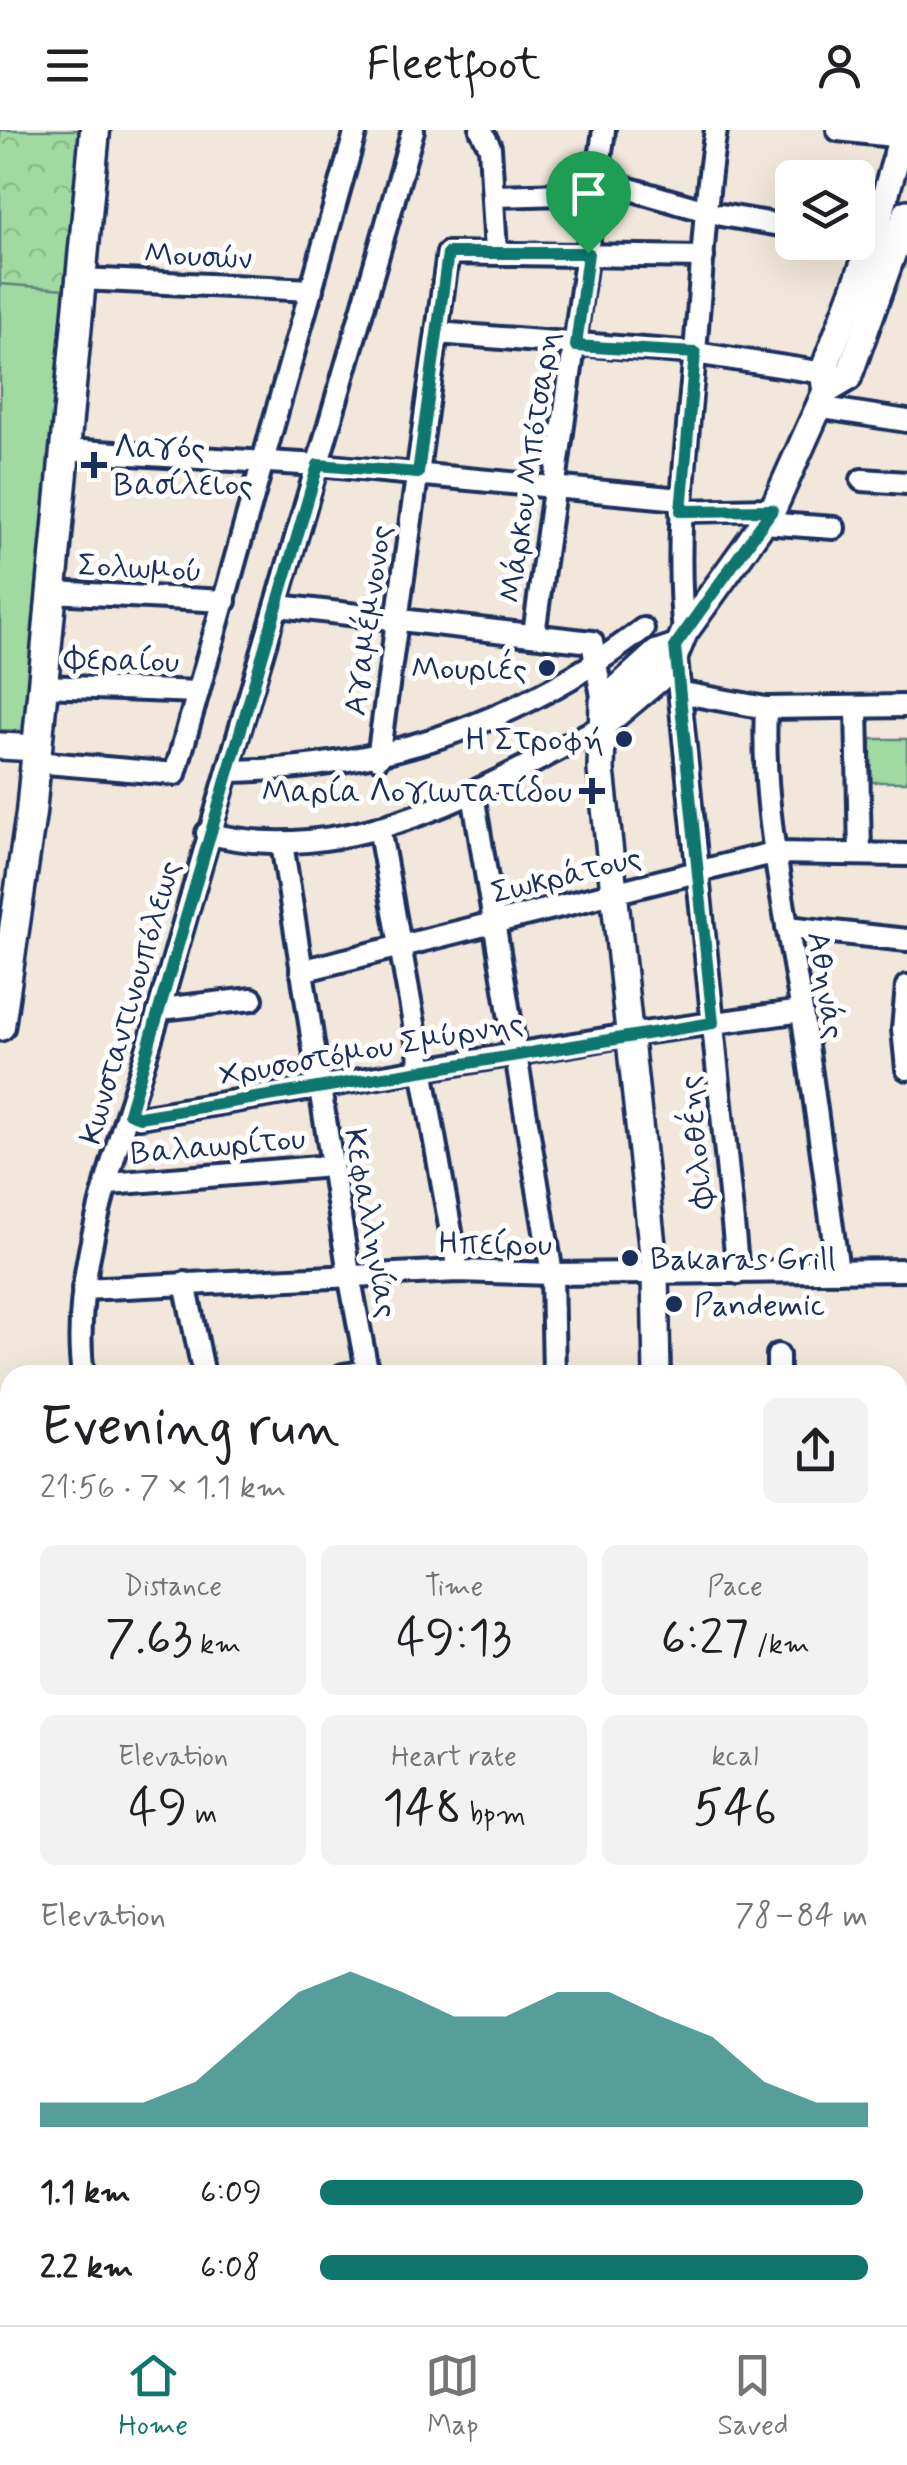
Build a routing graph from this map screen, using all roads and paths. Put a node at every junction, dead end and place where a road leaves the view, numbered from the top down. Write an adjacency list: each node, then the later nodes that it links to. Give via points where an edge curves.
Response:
1 (95, 130): 21 (main road)
2 (357, 130): 22 (street)
3 (413, 130): 30 (street, Κωνσταντινουπόλεως)
4 (481, 130): 10 (street, via 490,147)
5 (604, 130): 9 (street, Μάρκου Μπότσαρη)
6 (716, 130): 11 (street, Φιλοθέης)
7 (838, 130): 8 (street)
8 (903, 133): 12 (street)
9 (596, 186): 10 (street); 11 (street); 17 (street, Μάρκου Μπότσαρη)
10 (495, 196): 16 (street)
11 (712, 212): 14 (street); 18 (street, Φιλοθέης)
12 (875, 212)
13 (907, 214): 19 (street)
14 (775, 225)
15 (875, 245): 19 (street)
16 (496, 252): 17 (street); 23 (street, Αγαμέμνονος, via 448,253)
17 (588, 253): 18 (street); 24 (street, Μάρκου Μπότσαρη)
18 (703, 257): 25 (street, Φιλοθέης)
19 (901, 257): 26 (street)
20 (860, 260): 26 (street)
21 (81, 280): 22 (street, Μουσών); 28 (main road)
22 (312, 290): 29 (street)
23 (437, 333): 24 (street); 31 (street, Αγαμέμνονος)
24 (576, 346): 25 (street); 34 (street, Μάρκου Μπότσαρη)
25 (695, 353): 26 (street); 35 (street, Φιλοθέης)
26 (828, 387): 27 (street); 36 (street)
27 (907, 421)
28 (65, 450): 29 (street); 38 (main road)
29 (266, 462): 30 (street); 39 (street)
30 (318, 465): 31 (street); 40 (street, Κωνσταντινουπόλεως)
31 (418, 473): 34 (street); 41 (street, Αγαμέμνονος)
32 (862, 480): 33 (street)
33 (907, 484)
34 (556, 485): 35 (street); 43 (street, Μάρκου Μπότσαρη)
35 (681, 505): 36 (street); 44 (street, Φιλοθέης)
36 (768, 517): 37 (street); 44 (street)
37 (834, 528)
38 (52, 592): 39 (street, Σολωμού); 46 (main road)
39 (225, 601): 47 (street)
40 (279, 606): 41 (street); 56 (street, Κωνσταντινουπόλεως)
41 (398, 622): 43 (street); 55 (street, Αγαμέμνονος)
42 (644, 628): 45 (street)
43 (534, 634): 45 (street, via 592,642)
44 (679, 640): 48 (street, Φιλοθέης); 52 (street, via 669,670)
45 (598, 664): 52 (street); 55 (street, via 497,717)
46 (43, 686): 47 (street, Φεραίου); 54 (main road)
47 (198, 692): 54 (street, via 175,774)
48 (683, 693): 50 (street); 64 (street, Φιλοθέης)
49 (907, 706): 51 (street)
50 (766, 708): 51 (street); 61 (street, Αθηνάς, via 763,772)
51 (857, 708): 62 (street)
52 (602, 714): 57 (street); 65 (street)
53 (0, 746): 54 (street)
54 (36, 755): 76 (main road)
55 (378, 758): 56 (street)
56 (229, 771): 59 (street, Κωνσταντινουπόλεως)
57 (473, 794): 58 (street); 66 (street)
58 (379, 827): 60 (street); 69 (street)
59 (208, 832): 60 (street); 73 (street, Κωνσταντινουπόλεως)
60 (282, 843): 70 (street, Κεφαλληνίας)
61 (772, 853): 62 (street, Σωκράτους); 64 (street, Σωκράτους); 67 (street, Αθηνάς)
62 (860, 854): 63 (street, Σωκράτους)
63 (907, 856)
64 (696, 873): 65 (street, Σωκράτους); 75 (street, Φιλοθέης)
65 (616, 892): 66 (street, Σωκράτους); 77 (street)
66 (493, 923): 69 (street, Σωκράτους); 78 (street)
67 (787, 927): 68 (street); 74 (street, Αθηνάς)
68 (907, 940)
69 (397, 948): 70 (street, Σωκράτους); 80 (street)
70 (301, 971): 81 (street, Κεφαλληνίας)
71 (907, 986): 79 (street)
72 (252, 998): 73 (street)
73 (160, 1009): 82 (street, Κωνσταντινουπόλεως)
74 (802, 1011): 75 (street, Χρυσοστόμου Σμύρνης); 87 (street, Αθηνάς)
75 (713, 1023): 77 (street, Χρυσοστόμου Σμύρνης); 89 (street, Φιλοθέης)
76 (0, 1026)
77 (628, 1034): 78 (street, Χρυσοστόμου Σμύρνης); 88 (street)
78 (515, 1053): 80 (street, Χρυσοστόμου Σμύρνης); 91 (street)
79 (907, 1069)
80 (420, 1072): 81 (street, Χρυσοστόμου Σμύρνης); 86 (street)
81 (318, 1088): 82 (street, Χρυσοστόμου Σμύρνης, via 140,1117); 83 (street, Κεφαλληνίας)
82 (129, 1113): 84 (street, Κωνσταντινουπόλεως)
83 (331, 1166): 84 (street, Βαλαωρίτου); 90 (street, Κεφαλληνίας)
84 (109, 1184): 93 (street, Κωνσταντινουπόλεως)
85 (907, 1270): 87 (street, Ηπείρου)
86 (458, 1271): 90 (street, Ηπείρου); 91 (street, Ηπείρου)
87 (838, 1271): 89 (street, Ηπείρου)
88 (655, 1273): 89 (street, Ηπείρου); 91 (street, Ηπείρου); 98 (street)
89 (738, 1273)
90 (348, 1274): 92 (street, Ηπείρου); 96 (street, Κεφαλληνίας)
91 (552, 1274): 97 (street)
92 (185, 1282): 93 (street, Ηπείρου); 95 (street)
93 (82, 1289): 94 (street, Κωνσταντινουπόλεως)
94 (81, 1365)
95 (202, 1365)
96 (366, 1365)
97 (554, 1365)
98 (657, 1365)

